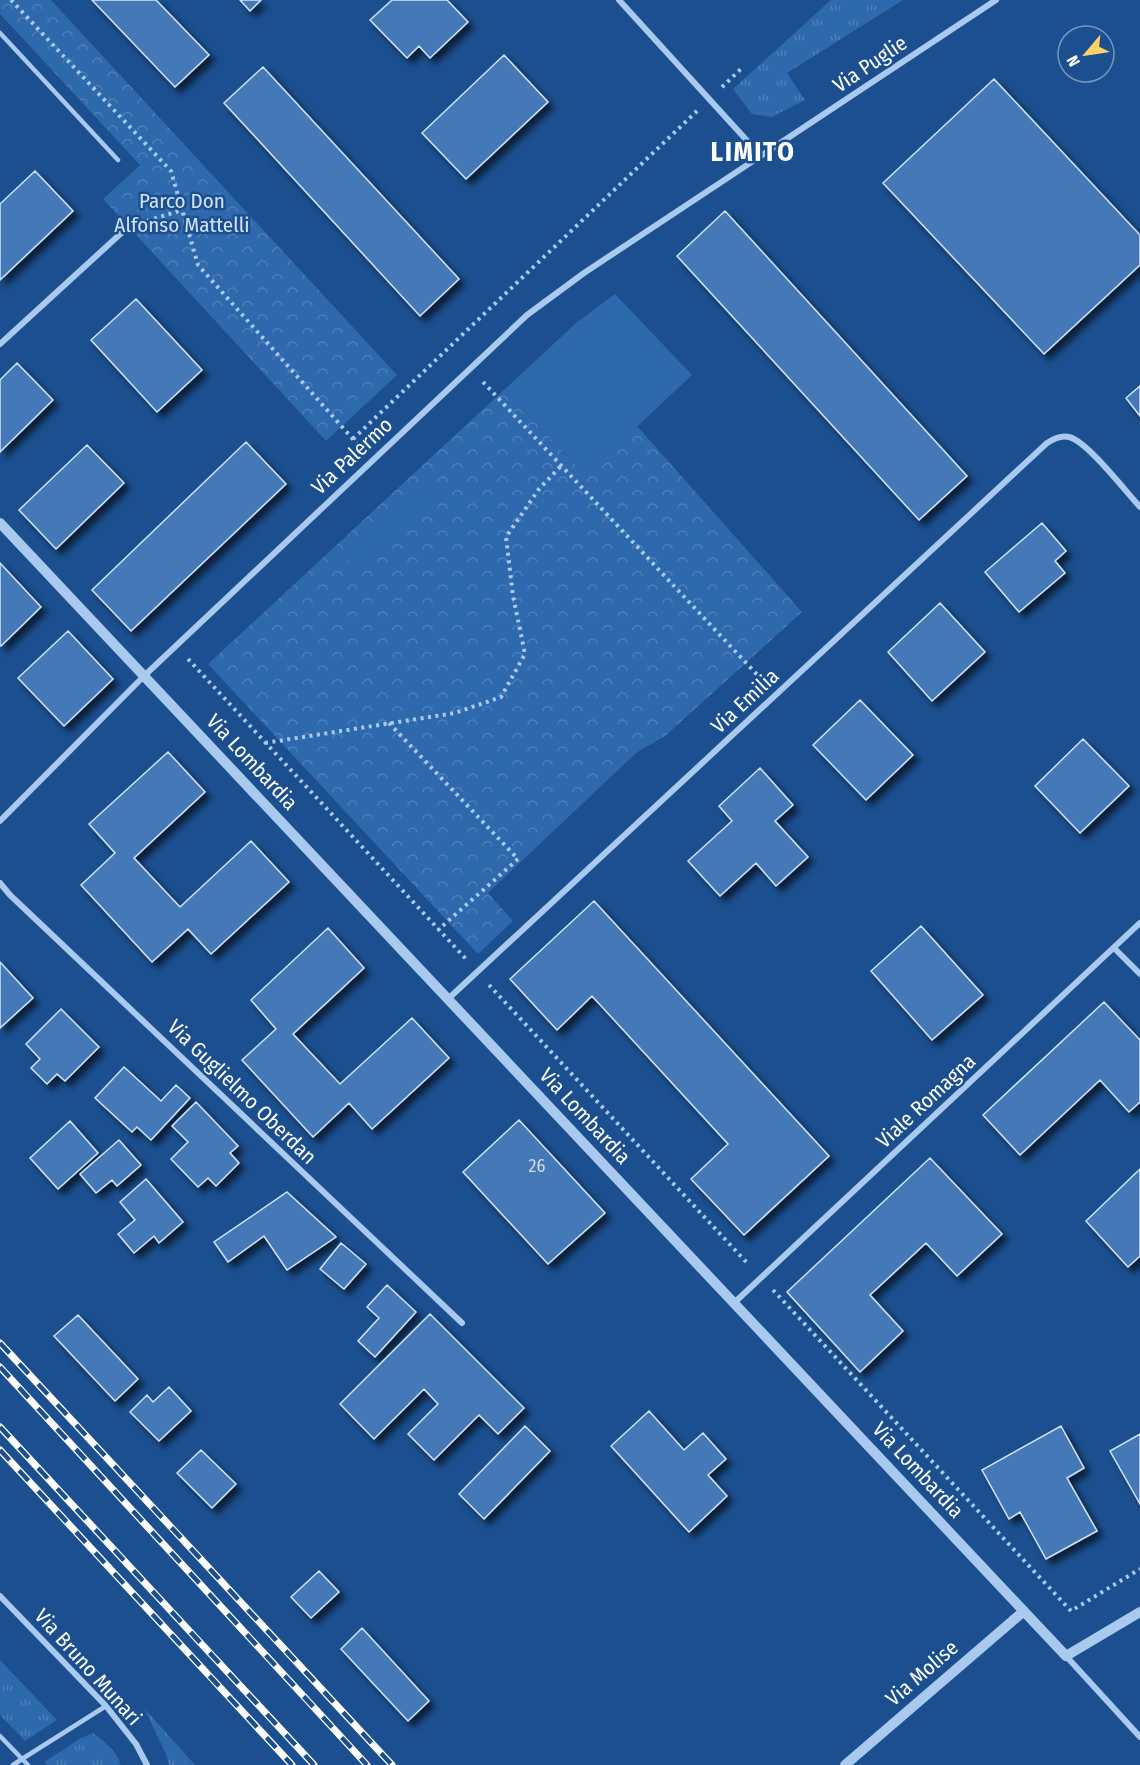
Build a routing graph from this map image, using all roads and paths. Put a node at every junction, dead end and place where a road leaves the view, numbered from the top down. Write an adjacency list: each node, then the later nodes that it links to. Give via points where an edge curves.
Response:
1 (11, 0): 9 (path, via 171,171)
2 (620, 0): 6 (street)
3 (996, 0): 7 (street, Via Puglie)
4 (0, 33): 8 (lane)
5 (743, 68): 6 (path)
6 (710, 99): 7 (street); 13 (path)
7 (761, 156): 12 (street, Via Palermo, via 570,282)
8 (118, 160)
9 (183, 210): 10 (path); 13 (path, via 198,265)
10 (129, 226): 11 (street)
11 (0, 344)
12 (469, 368): 14 (street, Via Palermo); 15 (path)
13 (353, 439): 14 (path)
14 (372, 460): 19 (street, Via Palermo)
15 (561, 466): 20 (path); 21 (path, via 539,489 506,537 525,654 501,697 455,713)
16 (1140, 507): 20 (street, Via Emilia, via 1081,443 1068,436 1047,443)
17 (0, 523): 19 (street, Via Lombardia)
18 (196, 652): 22 (path, via 187,660)
19 (144, 676): 23 (street, Via Palermo); 30 (street, Via Lombardia)
20 (776, 695): 28 (street, Via Emilia)
21 (389, 723): 22 (path); 26 (path, via 518,859)
22 (265, 743): 26 (path)
23 (0, 821)
24 (0, 883): 33 (street, Via Guglielmo Oberdan)
25 (1140, 923): 27 (street, Viale Romagna)
26 (438, 930): 28 (path)
27 (1114, 948): 29 (street); 31 (street, Viale Romagna)
28 (477, 972): 30 (street, Via Emilia); 31 (path)
29 (1140, 974)
30 (448, 999): 32 (street, Via Lombardia)
31 (761, 1278): 32 (street, Viale Romagna); 34 (path, via 1071,1611)
32 (734, 1303): 36 (street, Via Lombardia)
33 (462, 1323)
34 (1140, 1569)
35 (0, 1596): 39 (street, Via Bruno Munari)
36 (1024, 1611): 38 (street, Via Lombardia); 46 (street, Via Molise)
37 (1140, 1612): 38 (street)
38 (1066, 1656): 41 (street, Via Lombardia)
39 (106, 1706): 42 (lane); 45 (street, Via Bruno Munari)
40 (0, 1736): 42 (lane)
41 (1140, 1737)
42 (22, 1759): 43 (street); 44 (lane)
43 (12, 1765)
44 (28, 1765)
45 (147, 1765)
46 (845, 1765)

